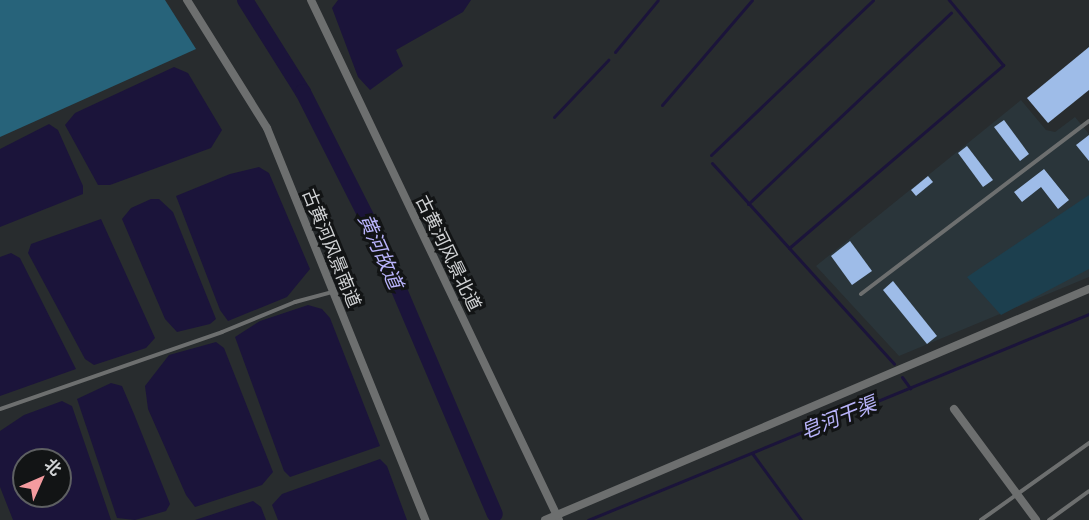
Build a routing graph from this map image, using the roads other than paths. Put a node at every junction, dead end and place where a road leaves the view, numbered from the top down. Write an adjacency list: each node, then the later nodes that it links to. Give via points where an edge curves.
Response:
1 (187, 0): 5 (street, 古黄河风景南道, via 267,128)
2 (311, 0): 12 (street, 古黄河风景北道)
3 (1089, 121): 6 (lane)
4 (1089, 289): 12 (street)
5 (334, 292): 7 (lane, via 295,302 222,332); 13 (street, 古黄河风景南道)
6 (861, 294)
7 (0, 409)
8 (954, 409): 11 (street)
9 (1089, 443): 11 (lane)
10 (1089, 491): 17 (lane)
11 (1017, 494): 15 (lane); 16 (street)
12 (558, 518): 14 (street)
13 (425, 520)
14 (545, 520)
15 (981, 520)
16 (1036, 520)
17 (1049, 520)

